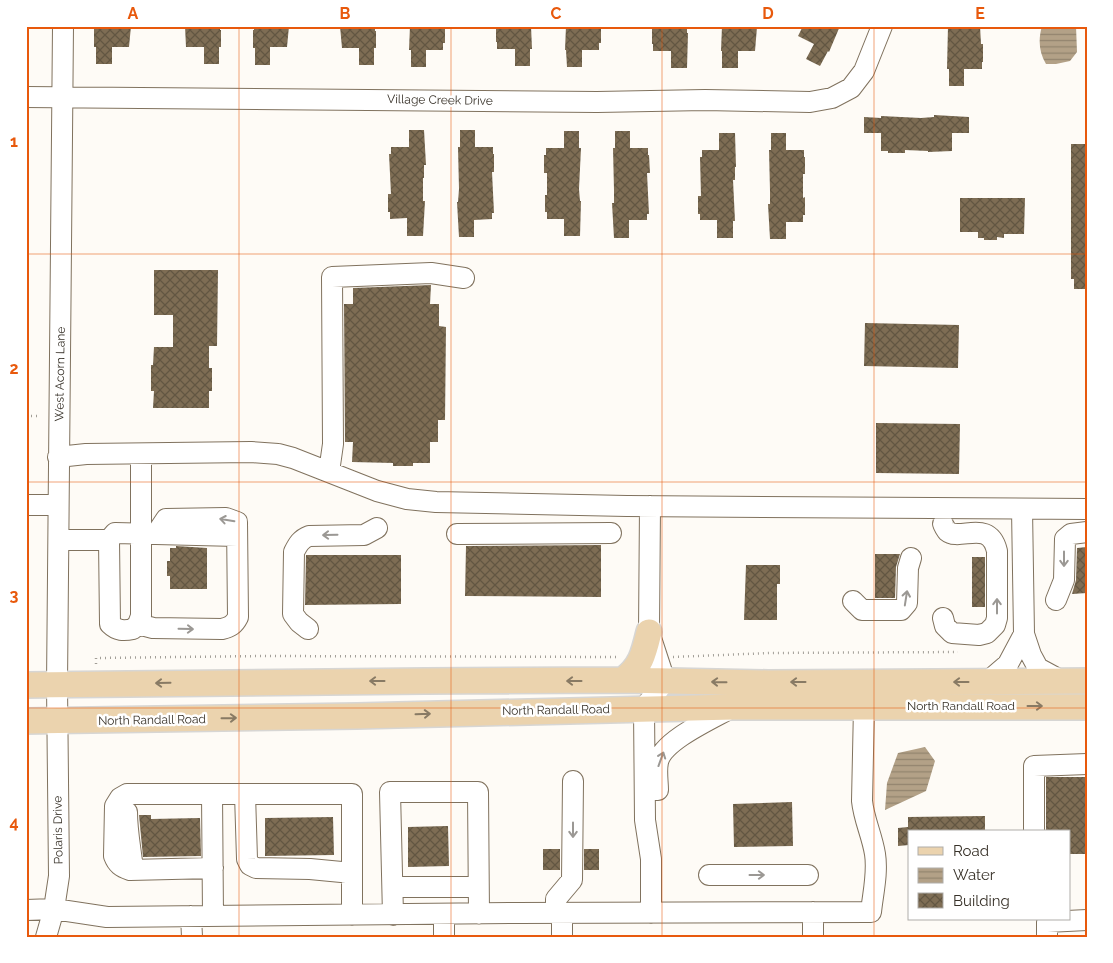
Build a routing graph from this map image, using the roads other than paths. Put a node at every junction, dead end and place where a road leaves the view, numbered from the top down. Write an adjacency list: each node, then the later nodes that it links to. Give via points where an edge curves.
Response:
1 (63, 26): 4 (street, West Acorn Lane)
2 (882, 26): 4 (street, Village Creek Drive, via 864,71 851,88 832,98 810,102)
3 (26, 97): 4 (street, Village Creek Drive)
4 (63, 98): 7 (street, West Acorn Lane)
5 (464, 278): 8 (street, via 431,273 332,277 333,444)
6 (141, 454): 7 (street); 8 (street, via 278,454); 18 (street)
7 (58, 457): 10 (street, West Acorn Lane)
8 (329, 472): 11 (street, via 376,491 407,499)
9 (26, 505): 10 (street)
10 (58, 505): 20 (street, West Acorn Lane)
11 (650, 506): 12 (street); 28 (street)
12 (1022, 509): 13 (street); 29 (street)
13 (1087, 509)
14 (943, 524): 25 (street, one-way to 14, via 952,633 979,635 992,630 996,618 996,551 993,541 985,534 952,533)
15 (377, 528): 27 (street, one-way to 27, via 364,535 309,536 297,545 294,552 293,614)
16 (1087, 532): 23 (street, one-way to 23, via 1071,534 1065,539 1064,580)
17 (611, 533): 19 (street)
18 (148, 534): 21 (street, via 115,533); 26 (street); 26 (street, one-way to 18, via 153,628 222,629 235,624 238,610 237,536)
19 (457, 534)
20 (59, 540): 21 (street); 36 (street, West Acorn Lane)
21 (109, 540): 26 (street, via 110,624 122,631 133,629)
22 (911, 558): 24 (street, one-way to 22, via 862,610 901,610 907,603)
23 (1056, 600)
24 (852, 601)
25 (943, 618)
26 (138, 624)
27 (308, 628)
28 (649, 632): 30 (main road)
29 (1024, 634): 33 (street, via 1038,668); 35 (street, via 1008,664)
30 (649, 656): 31 (main road); 32 (street)
31 (623, 680): 32 (main road, North Randall Road); 36 (main road, North Randall Road, one-way to 36)
32 (664, 681): 35 (main road, North Randall Road, one-way to 32); 41 (street)
33 (1062, 681): 34 (main road, North Randall Road); 35 (main road, North Randall Road)
34 (1087, 681)
35 (986, 682)
36 (57, 684): 37 (main road, North Randall Road); 43 (street, West Acorn Lane)
37 (26, 685)
38 (734, 707): 39 (main road, North Randall Road); 41 (main road, North Randall Road); 50 (street, one-way to 38, via 658,823 658,762 664,750)
39 (864, 707): 40 (main road, North Randall Road, one-way to 40); 60 (street, via 863,816 873,842 876,869 871,912)
40 (1087, 707)
41 (644, 708): 43 (main road, North Randall Road, one-way to 41); 50 (street, via 645,820)
42 (26, 721): 43 (main road, North Randall Road)
43 (58, 721): 58 (street, Polaris Drive, via 59,876)
44 (1087, 764): 49 (street, via 1034,766)
45 (573, 781): 61 (street, one-way to 61, via 572,880 556,899)
46 (212, 794): 47 (street); 51 (street); 51 (street, via 127,794 120,798 115,806 114,856 123,868 132,870)
47 (245, 794): 48 (street); 52 (street, via 247,859 250,864 256,868)
48 (338, 794): 52 (street, via 338,860); 53 (street, via 352,794)
49 (1034, 830)
50 (651, 859): 62 (street)
51 (212, 868): 68 (street)
52 (315, 869): 53 (street)
53 (352, 874): 65 (street)
54 (708, 875): 55 (street, one-way to 55)
55 (808, 875)
56 (393, 887): 57 (street); 57 (street, via 390,792 478,792); 66 (street)
57 (478, 887): 64 (street)
58 (54, 909): 59 (street); 67 (street, via 107,917); 71 (street, Polaris Drive)
59 (26, 910)
60 (813, 912): 62 (street); 75 (street)
61 (559, 913): 62 (street); 64 (street); 74 (street)
62 (651, 913)
63 (444, 914): 64 (street); 66 (street); 73 (street)
64 (479, 914)
65 (352, 915): 66 (street); 68 (street)
66 (393, 915)
67 (192, 916): 68 (street); 72 (street)
68 (213, 916)
69 (1087, 920): 70 (street)
70 (1046, 926)
71 (46, 937)
72 (192, 937)
73 (444, 937)
74 (562, 937)
75 (813, 937)

